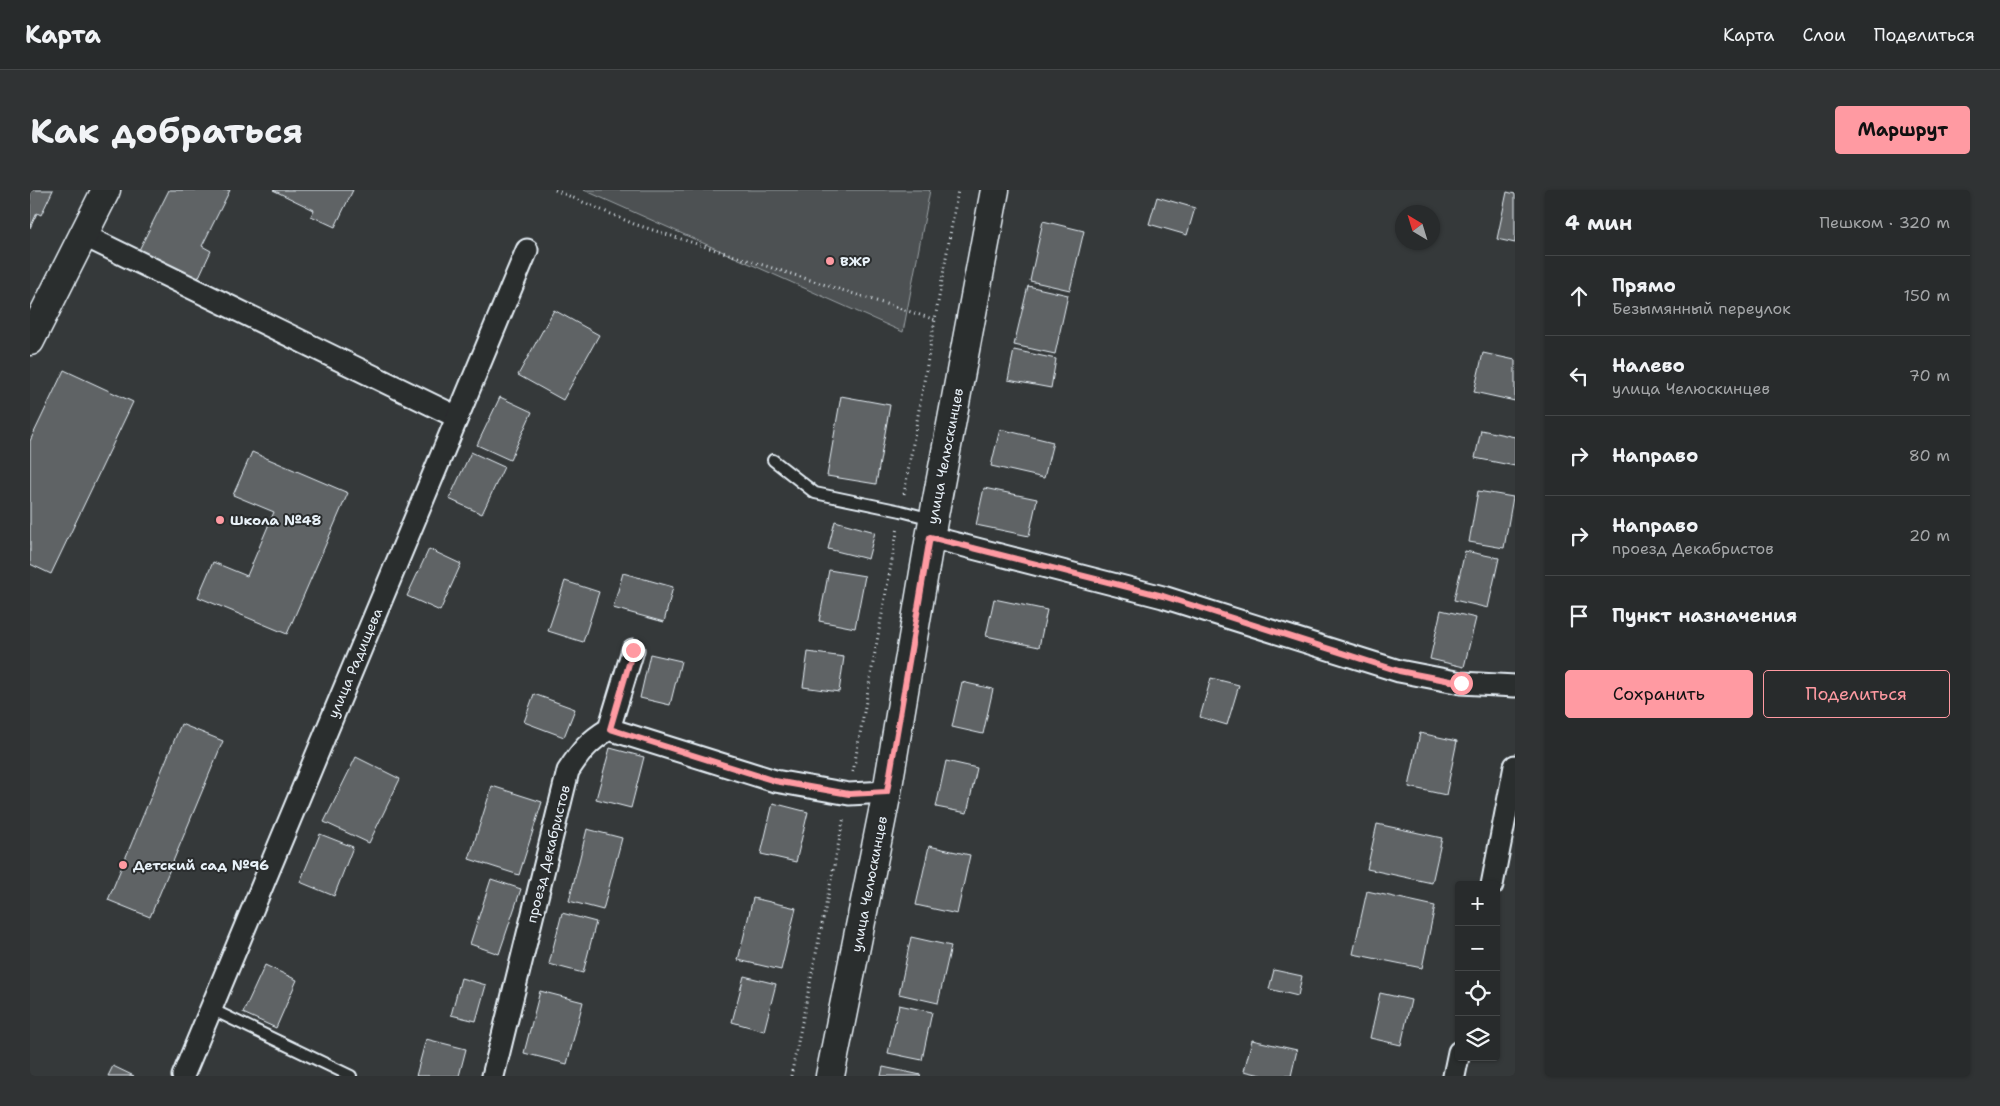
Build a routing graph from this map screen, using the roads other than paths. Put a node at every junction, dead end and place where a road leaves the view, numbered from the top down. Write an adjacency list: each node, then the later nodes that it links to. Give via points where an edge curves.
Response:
1 (106, 190): 3 (street)
2 (995, 190): 8 (street, улица Челюскинцев)
3 (83, 235): 5 (street); 6 (street)
4 (526, 250): 6 (street, улица Радищева)
5 (30, 342)
6 (457, 417): 15 (street, улица Радищева)
7 (773, 460): 8 (lane, via 816,493 901,511)
8 (932, 528): 10 (street, via 1163,596 1399,671 1461,683); 13 (street, улица Челюскинцев)
9 (633, 650): 11 (street)
10 (1515, 686)
11 (610, 729): 13 (street, via 775,781 849,794); 19 (street, проезд Декабристов, via 594,738 568,771)
12 (1515, 766): 14 (street)
13 (887, 792): 20 (street, улица Челюскинцев)
14 (1493, 881)
15 (211, 1008): 17 (street, улица Радищева); 18 (lane)
16 (1457, 1061): 21 (street)
17 (183, 1076)
18 (350, 1076)
19 (493, 1076)
20 (830, 1076)
21 (1454, 1076)

